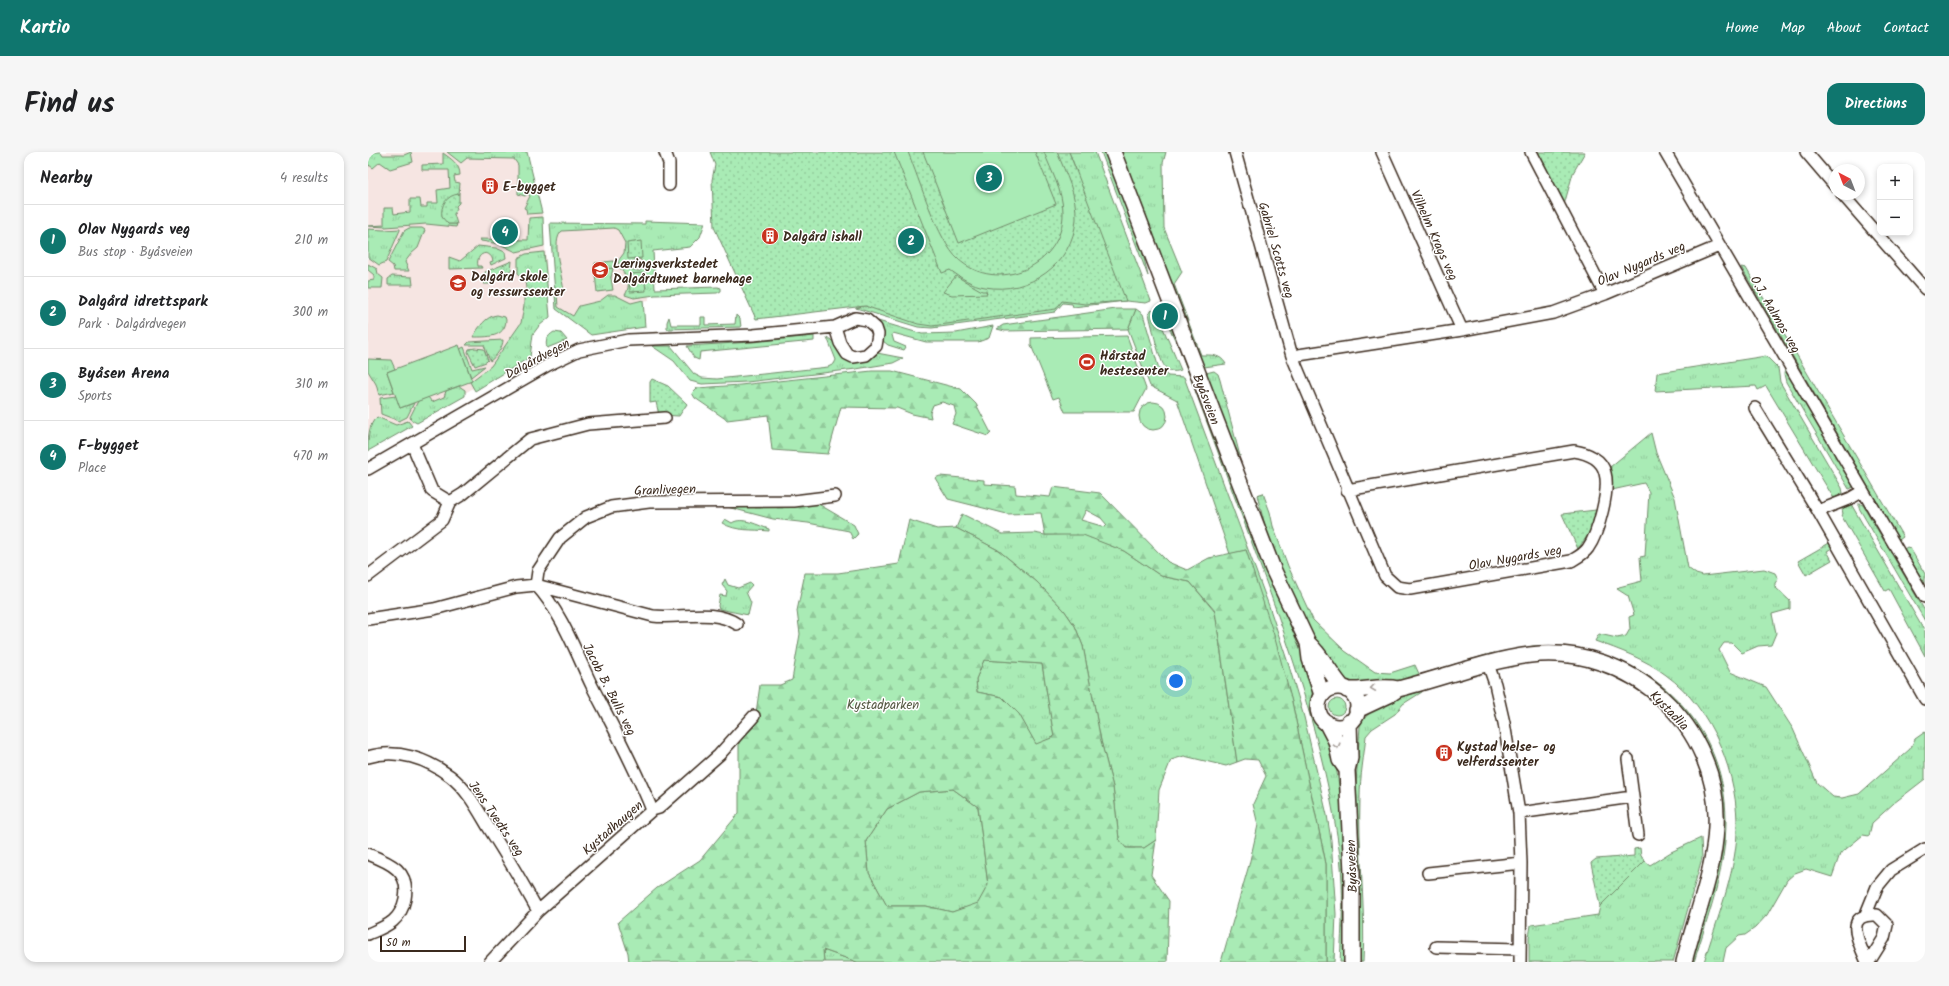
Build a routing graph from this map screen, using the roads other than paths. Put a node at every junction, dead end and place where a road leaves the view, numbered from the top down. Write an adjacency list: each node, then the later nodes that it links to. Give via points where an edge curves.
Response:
1 (665, 152): 9 (street, via 669,163)
2 (1114, 152): 31 (main road, Byåsveien, via 1267,554)
3 (1235, 152): 16 (street, Gabriel Scotts veg)
4 (1382, 152): 15 (street, Vilhelm Krags veg)
5 (1531, 152): 13 (street)
6 (1665, 152): 11 (street, O.J. Aalmos veg)
7 (1806, 152): 8 (street)
8 (1829, 179)
9 (669, 185)
10 (1847, 200): 12 (street)
11 (1719, 246): 13 (street, Olav Nygards veg); 22 (street, O.J. Aalmos veg)
12 (1925, 289)
13 (1605, 294): 15 (street, Olav Nygards veg, via 1553,313)
14 (835, 327): 19 (street, Dalgårdvegen, via 749,335 628,340 579,350 548,365)
15 (1462, 330): 16 (street, Olav Nygards veg)
16 (1292, 356): 21 (street, Olav Nygards veg)
17 (1755, 408): 25 (street)
18 (665, 418): 24 (street, via 588,424 530,439 464,494)
19 (412, 444): 20 (street, Dalgårdvegen); 24 (street, via 432,491)
20 (368, 470)
21 (1348, 490): 21 (street, Olav Nygards veg, via 1574,451 1584,452 1600,464 1605,473 1606,485 1593,539 1580,556 1571,561 1410,589 1396,587 1385,576)
22 (1862, 491): 25 (street); 28 (street, O.J. Aalmos veg)
23 (835, 496): 27 (street, Granlivegen, via 794,501 649,502 611,507 586,517 560,538 538,571)
24 (450, 502): 26 (street, via 442,520)
25 (1818, 511): 36 (street)
26 (368, 576)
27 (536, 585): 29 (street, via 516,587 434,609); 30 (street, via 654,616 714,615); 44 (street, Jacob B. Bulls veg, via 547,597 565,631 623,745)
28 (1925, 597)
29 (368, 619)
30 (737, 624)
31 (1308, 644): 33 (main road, Byåsveien, via 1317,652 1332,676); 35 (main road, Byåsveien, via 1310,659)
32 (1488, 664): 34 (main road, Kystadlia); 45 (street, via 1504,723); 59 (main road, Kystadlia, via 1541,654 1586,658 1611,666 1654,690 1688,727 1704,754 1716,805 1716,826 1706,887)
33 (1345, 688): 34 (main road, Kystadlia, one-way to 33, via 1387,686 1359,690); 35 (main road, via 1331,688); 38 (main road, via 1355,698)
34 (1398, 689): 38 (main road, Kystadlia)
35 (1322, 695): 39 (main road, via 1319,713)
36 (1925, 699)
37 (754, 716): 44 (street, Kystadhaugen, via 719,755 659,808)
38 (1353, 716): 39 (main road, via 1337,726); 42 (main road, Byåsveien)
39 (1326, 722): 42 (main road, Byåsveien, one-way to 42, via 1336,741 1340,760)
40 (368, 757): 51 (street, Jens Tvedts veg, via 403,753 426,762 451,777 483,817)
41 (1628, 759): 43 (street)
42 (1347, 770): 57 (main road, Byåsveien, via 1352,879)
43 (1632, 796): 45 (street); 46 (street)
44 (652, 810): 51 (street, Kystadhaugen)
45 (1519, 812): 49 (street)
46 (1638, 835)
47 (1925, 849): 52 (street, via 1892,870 1877,887)
48 (368, 854): 53 (street, via 385,860 406,881 402,910 395,920)
49 (1521, 863): 50 (street); 55 (street)
50 (1428, 873)
51 (538, 911): 56 (street, Kystadhaugen)
52 (1866, 914): 60 (street, via 1858,920 1855,933); 60 (street, via 1877,915 1887,925 1884,938)
53 (368, 934)
54 (1436, 947): 55 (street)
55 (1520, 949): 58 (street)
56 (490, 962)
57 (1352, 962)
58 (1520, 962)
59 (1684, 962)
60 (1868, 962)

